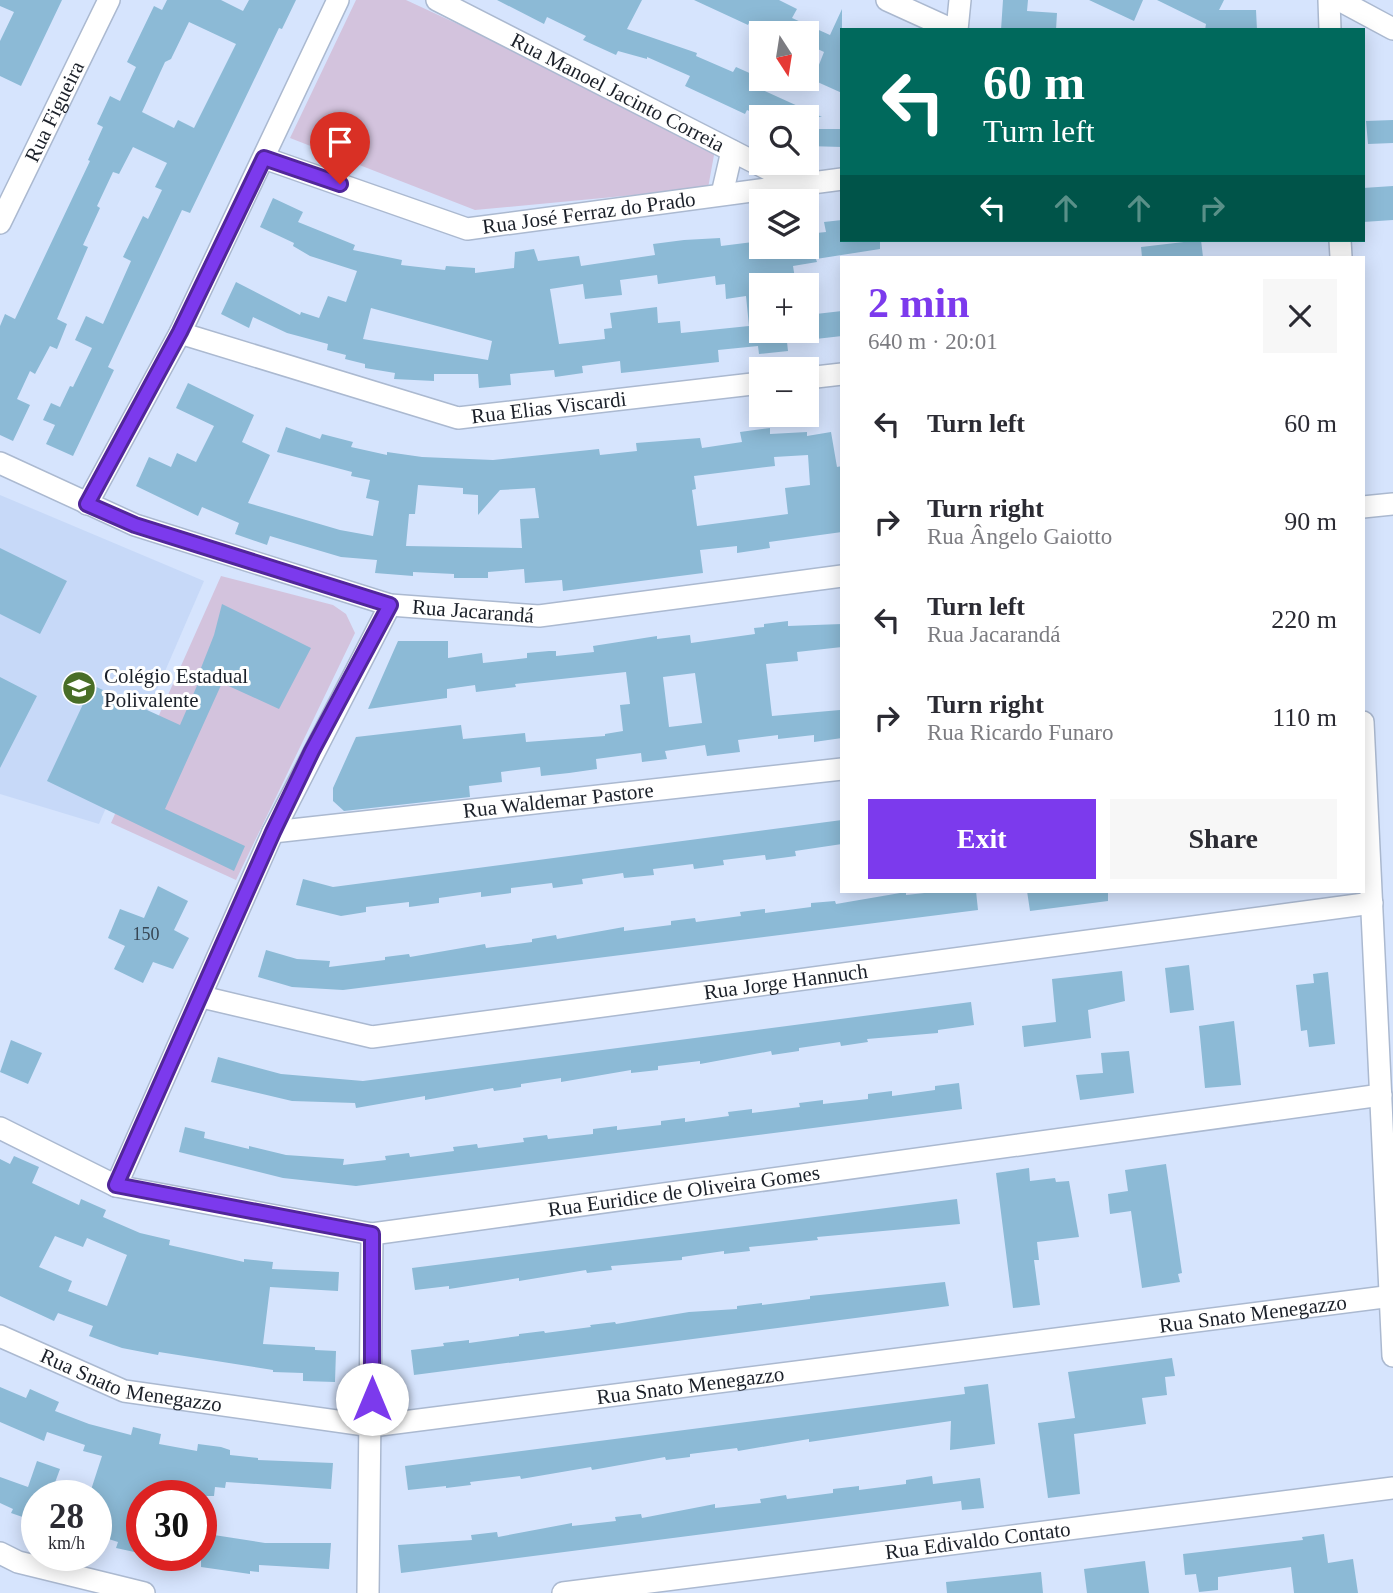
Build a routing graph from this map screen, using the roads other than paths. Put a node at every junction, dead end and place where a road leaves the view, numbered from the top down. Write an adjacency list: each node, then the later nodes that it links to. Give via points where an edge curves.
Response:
1 (109, 0): 17 (street, Rua Figueira)
2 (338, 0): 13 (street)
3 (438, 0): 12 (street, Rua Manoel Jacinto Correia)
4 (887, 0): 8 (street)
5 (960, 0): 9 (street)
6 (1329, 0): 10 (street)
7 (1339, 0): 11 (street)
8 (950, 28)
9 (955, 28)
10 (1330, 28)
11 (1393, 29)
12 (732, 150): 15 (street, Rua Manoel Jacinto Correia); 16 (street)
13 (264, 158): 16 (street, Rua José Ferraz do Prado, via 467,229); 18 (street)
14 (840, 179): 15 (street, Rua José Ferraz do Prado)
15 (797, 184): 16 (street, Rua José Ferraz do Prado)
16 (722, 194)
17 (0, 222)
18 (180, 332): 21 (street, Rua Elias Viscardi, via 458,418); 23 (street)
19 (840, 374): 20 (street)
20 (819, 377)
21 (749, 384)
22 (0, 463): 23 (street, Rua Jacarandá)
23 (87, 504): 27 (street, Rua Jacarandá, via 135,525)
24 (1393, 504): 25 (street)
25 (1365, 507)
26 (840, 576): 27 (street, Rua Jacarandá, via 539,616)
27 (390, 605): 30 (street)
28 (1365, 762): 31 (street)
29 (840, 769): 30 (street, Rua Waldemar Pastore)
30 (273, 832): 32 (street)
31 (1372, 903): 32 (street, Rua Jorge Hannuch, via 372,1037); 33 (street)
32 (202, 997): 35 (street)
33 (1381, 1095): 36 (street, Rua Euridice de Oliveira Gomes); 37 (street)
34 (0, 1128): 35 (street, Rua Euridice de Oliveira Gomes)
35 (116, 1185): 36 (street, Rua Euridice de Oliveira Gomes)
36 (372, 1234): 40 (street)
37 (1392, 1296): 39 (street); 40 (street, Rua Snato Menegazzo)
38 (0, 1336): 40 (street, Rua Snato Menegazzo, via 124,1391)
39 (1393, 1356)
40 (372, 1426): 44 (street)
41 (1393, 1488): 45 (street, Rua Edivaldo Contato)
42 (0, 1553): 43 (street, via 19,1562)
43 (144, 1593)
44 (368, 1593)
45 (563, 1593)

